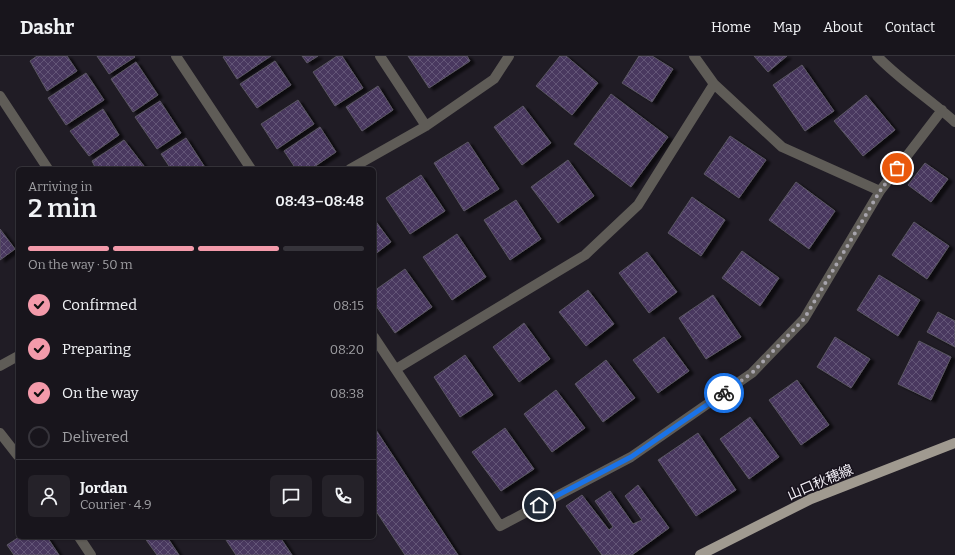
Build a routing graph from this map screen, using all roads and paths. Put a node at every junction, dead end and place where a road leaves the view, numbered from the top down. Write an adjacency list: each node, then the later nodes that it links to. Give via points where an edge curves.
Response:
1 (176, 56): 12 (street)
2 (380, 56): 10 (street)
3 (509, 56): 10 (street, via 494,79)
4 (694, 56): 6 (street)
5 (877, 56): 8 (street)
6 (714, 84): 14 (street, via 782,147); 18 (street, via 638,205 585,255)
7 (0, 96): 11 (street)
8 (942, 110): 9 (street); 14 (street)
9 (955, 122)
10 (426, 126): 13 (street)
11 (47, 167)
12 (250, 167)
13 (354, 167)
14 (880, 191): 18 (street, via 804,319 752,373 631,457 500,526)
15 (376, 340): 18 (street)
16 (16, 357): 17 (street)
17 (0, 366)
18 (396, 369)
19 (0, 433): 21 (street)
20 (955, 443): 24 (main road, 山口秋穂線, via 811,499)
21 (16, 453)
22 (80, 539): 23 (street)
23 (91, 555)
24 (700, 555)

